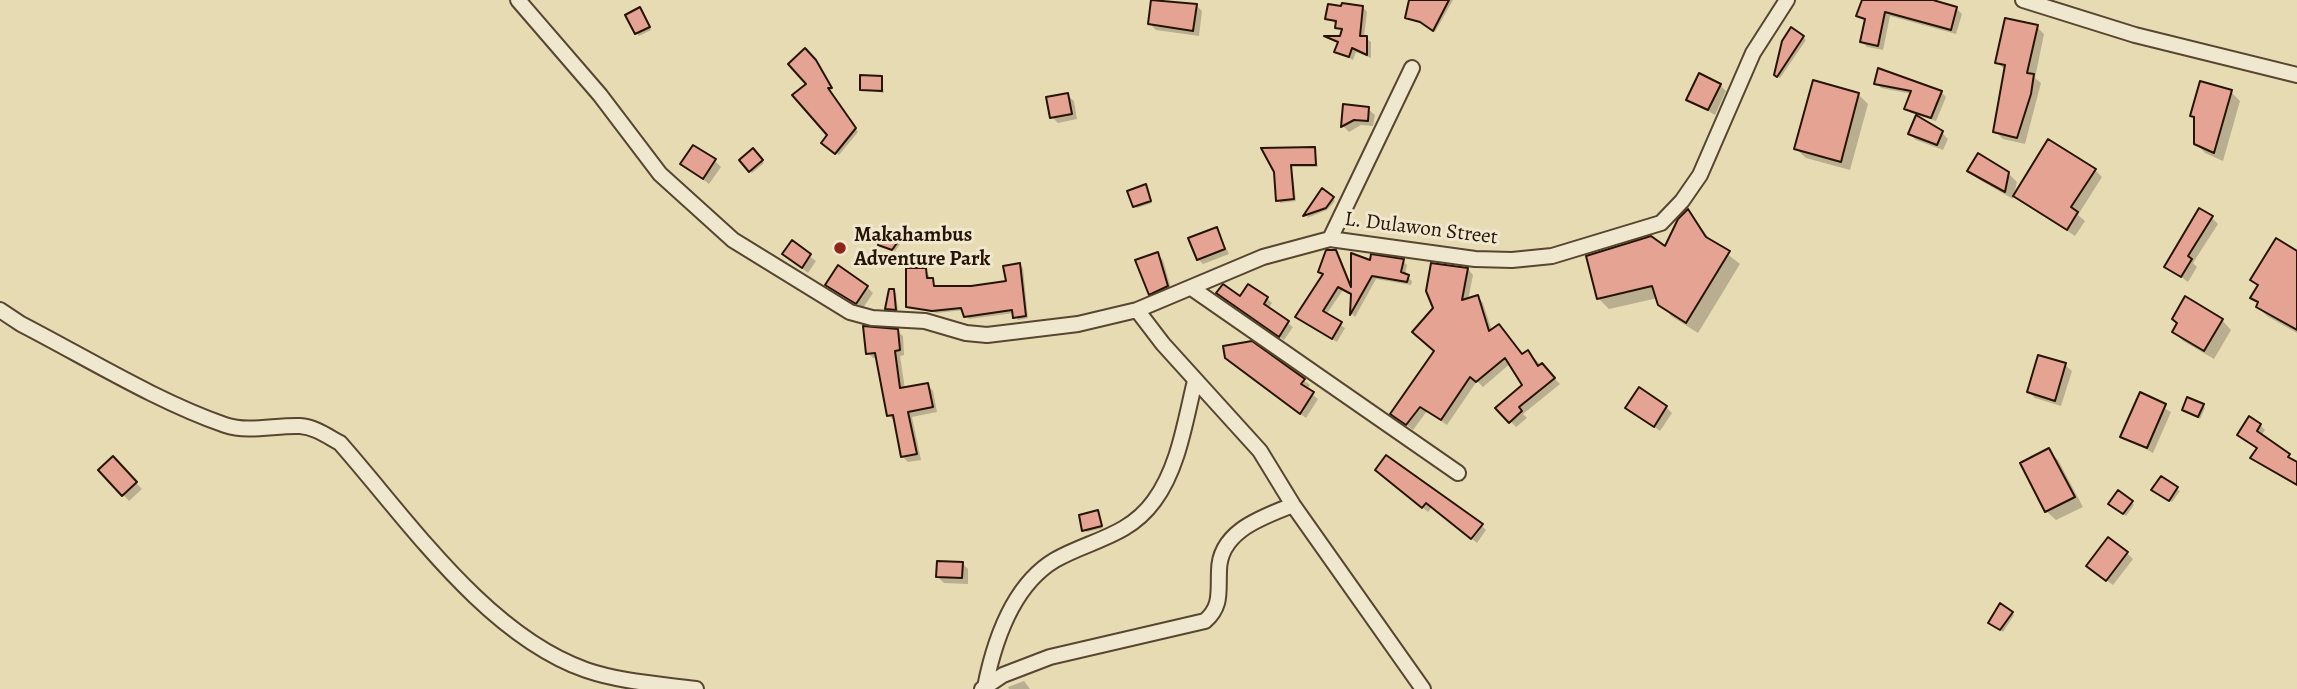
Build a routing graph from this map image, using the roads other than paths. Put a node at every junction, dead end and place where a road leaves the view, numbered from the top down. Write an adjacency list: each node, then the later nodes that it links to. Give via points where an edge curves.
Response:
1 (518, 0): 9 (street, L. Dulawon Street, via 600,94 660,174 733,240 850,312 925,321 987,335 1078,324)
2 (1787, 0): 6 (street, L. Dulawon Street, via 1753,53 1699,175 1661,223 1552,256 1512,260)
3 (2023, 0): 5 (street, via 2135,35)
4 (1412, 68): 6 (street)
5 (2297, 75)
6 (1330, 239): 7 (street, L. Dulawon Street, via 1263,257)
7 (1193, 289): 9 (street, L. Dulawon Street); 11 (street)
8 (0, 310): 14 (street, via 227,426 302,426 320,432 340,443 475,598 505,623 583,669 621,680)
9 (1137, 310): 10 (street)
10 (1195, 381): 12 (street, via 1260,452); 13 (street, via 1171,471 1154,501 1116,535 1055,560 1024,588 995,648)
11 (1458, 473)
12 (1293, 505): 13 (street, via 1250,522 1236,534 1219,568 1219,600 1205,621 1050,657); 15 (street)
13 (983, 688)
14 (696, 689)
15 (1423, 689)

